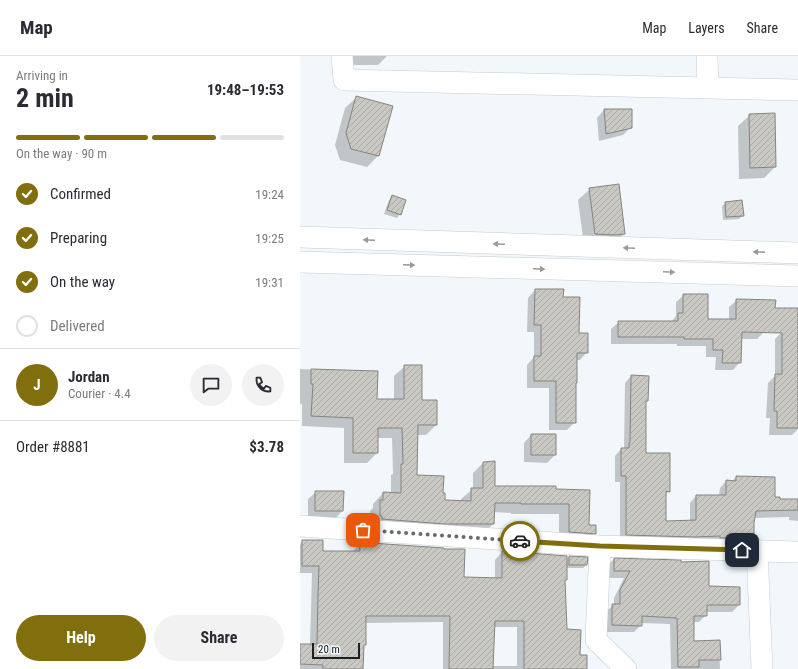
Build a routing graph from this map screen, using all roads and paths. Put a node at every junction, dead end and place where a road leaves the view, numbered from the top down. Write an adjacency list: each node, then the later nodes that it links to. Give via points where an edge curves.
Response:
1 (342, 56): 3 (street, via 344,80)
2 (708, 56): 3 (street)
3 (708, 88): 4 (street)
4 (798, 90)
5 (300, 238): 6 (street, one-way to 5)
6 (798, 253)
7 (300, 262): 8 (street, one-way to 8)
8 (798, 276)
9 (300, 526): 10 (street)
10 (600, 546): 11 (street); 13 (street, via 596,640)
11 (757, 550): 12 (street); 14 (street)
12 (798, 552)
13 (626, 669)
14 (762, 669)

